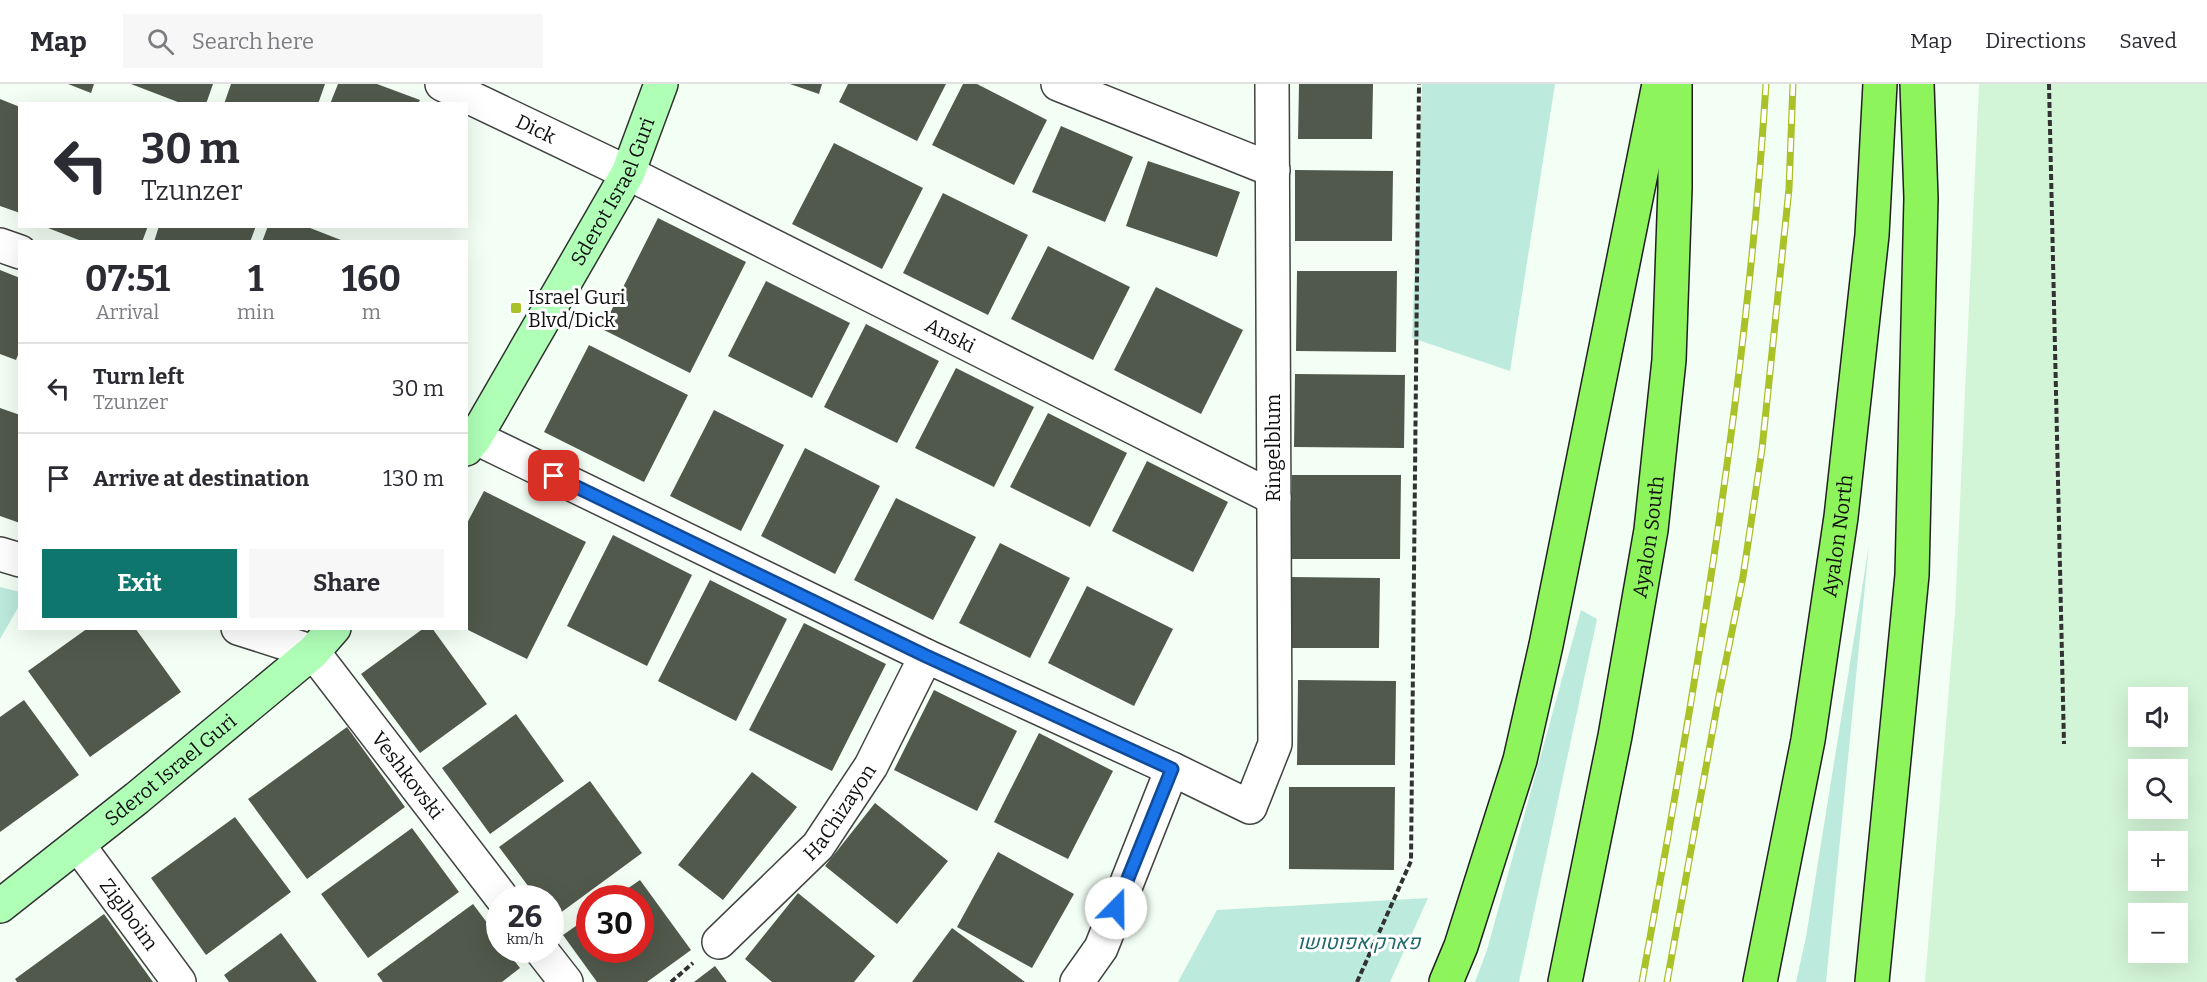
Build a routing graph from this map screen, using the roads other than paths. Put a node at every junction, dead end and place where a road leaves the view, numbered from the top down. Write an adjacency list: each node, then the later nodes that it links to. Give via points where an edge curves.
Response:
1 (442, 84): 10 (street, Dick)
2 (661, 84): 10 (street, Sderot Israel Guri)
3 (1058, 84): 9 (street)
4 (1272, 84): 9 (street, Ringelblum)
5 (1659, 84): 30 (highway, via 1520,760)
6 (1675, 84): 31 (highway, Ayalon South, via 1669,360 1651,530 1615,736)
7 (1880, 84): 32 (highway, Ayalon North, via 1872,235 1841,517 1808,740)
8 (1917, 84): 33 (highway, via 1921,198 1912,575)
9 (1273, 170): 14 (street, Ringelblum)
10 (628, 173): 13 (street, Sderot Israel Guri); 14 (street, Anski)
11 (0, 245): 12 (street)
12 (18, 251)
13 (469, 440): 20 (street)
14 (1274, 498): 21 (street, Ringelblum, via 1275,744 1250,807)
15 (0, 554): 16 (street)
16 (18, 559)
17 (244, 630): 19 (street)
18 (332, 630): 19 (street, Sderot Israel Guri)
19 (313, 652): 22 (street, Sderot Israel Guri); 23 (street, Veshkovski)
20 (926, 656): 21 (street); 25 (street, HaChizayon, via 871,766 818,846)
21 (1172, 769): 29 (street, via 1101,948)
22 (78, 845): 24 (street, Sderot Israel Guri); 27 (street, Ziglboim)
23 (492, 885)
24 (0, 906)
25 (719, 942)
26 (551, 963): 28 (street)
27 (179, 982)
28 (566, 982)
29 (1077, 982)
30 (1446, 982)
31 (1565, 982)
32 (1760, 982)
33 (1872, 982)

